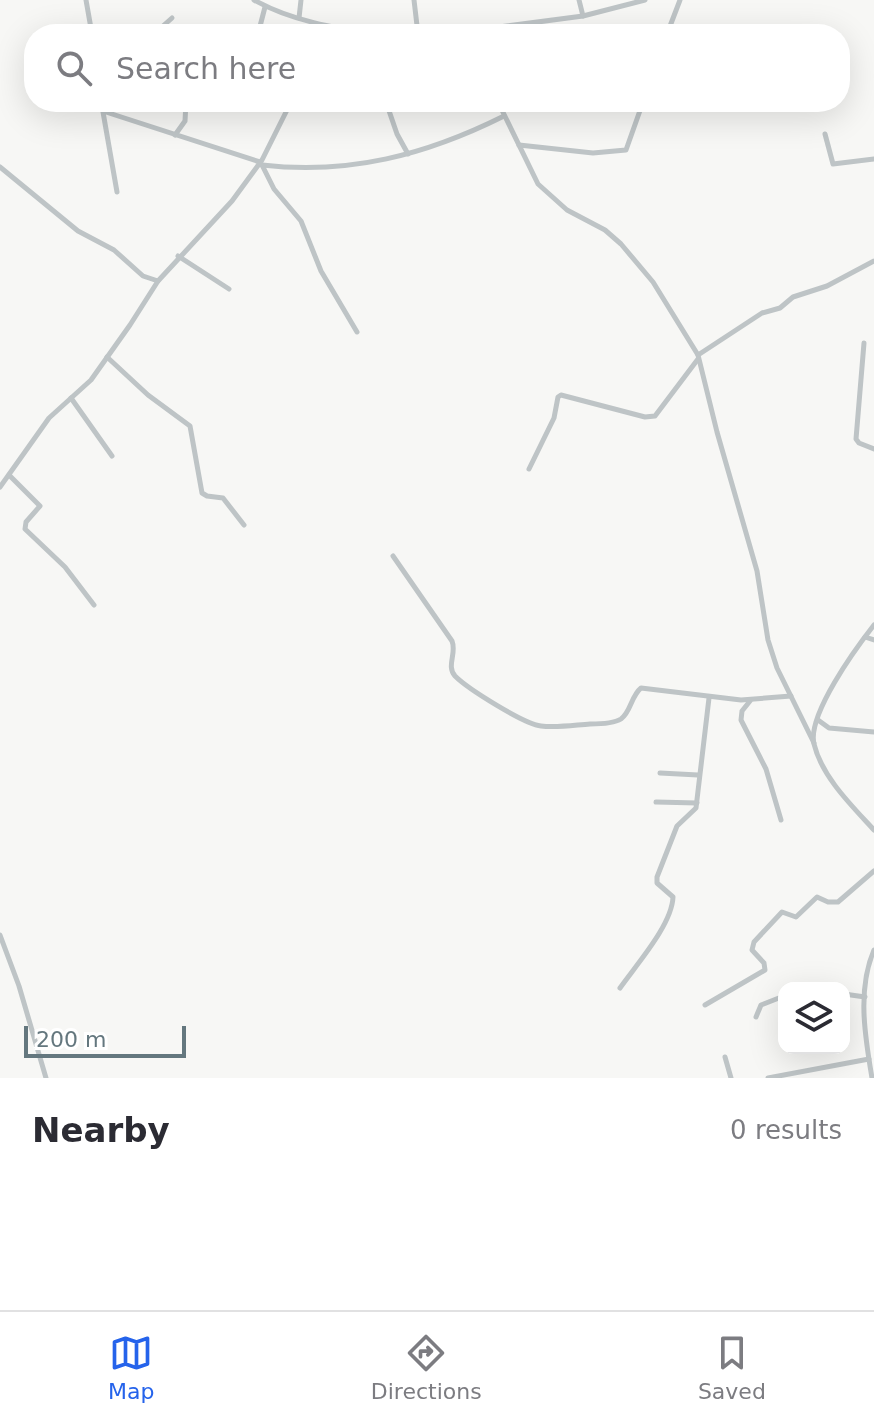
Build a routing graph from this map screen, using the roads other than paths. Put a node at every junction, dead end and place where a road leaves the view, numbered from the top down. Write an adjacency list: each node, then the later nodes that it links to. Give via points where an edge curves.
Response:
1 (86, 0): 12 (street)
2 (254, 0): 8 (street)
3 (301, 0): 11 (street)
4 (414, 0): 16 (street)
5 (579, 0): 9 (street)
6 (645, 0): 9 (street)
7 (680, 0): 18 (street)
8 (265, 7): 11 (street); 14 (street)
9 (583, 16): 17 (street)
10 (172, 18): 13 (street)
11 (299, 18): 15 (street)
12 (90, 24)
13 (165, 24)
14 (261, 24)
15 (318, 24)
16 (419, 24)
17 (529, 24)
18 (671, 24)
19 (103, 112): 34 (street)
20 (106, 112): 28 (street)
21 (185, 112): 28 (street)
22 (286, 112): 32 (street)
23 (389, 112): 30 (street)
24 (502, 112): 26 (street)
25 (639, 112): 29 (street, via 626,150 593,153)
26 (504, 116): 29 (street); 30 (street)
27 (825, 134): 31 (street, via 833,164)
28 (175, 135): 32 (street)
29 (518, 145): 42 (street, via 546,192 605,230 630,254)
30 (408, 154): 32 (street, via 303,169)
31 (874, 159)
32 (261, 162): 35 (street, via 218,217); 39 (street, via 274,189 301,221 321,271)
33 (0, 167): 37 (street, via 78,231)
34 (117, 192)
35 (178, 256): 37 (street); 38 (street)
36 (874, 261): 42 (street, via 762,313)
37 (158, 281): 41 (street)
38 (229, 289)
39 (357, 332)
40 (864, 343): 44 (street, via 856,439)
41 (107, 357): 43 (street); 49 (street, via 190,426 202,493 223,498)
42 (698, 357): 46 (street, via 655,416 561,395); 55 (street, via 757,571 768,640)
43 (71, 398): 45 (street); 47 (street, via 49,418)
44 (874, 449)
45 (112, 456)
46 (529, 469)
47 (9, 475): 48 (street); 51 (street, via 40,506 25,529 65,567)
48 (0, 487)
49 (244, 525)
50 (393, 556): 56 (street, via 454,645 454,675 530,723 618,721 641,688)
51 (94, 605)
52 (874, 625): 53 (street)
53 (865, 637): 54 (street); 58 (street)
54 (874, 640)
55 (791, 696): 57 (street); 60 (street)
56 (709, 698): 57 (street); 62 (street)
57 (751, 700): 65 (street, via 741,720 766,769)
58 (818, 720): 59 (street, via 829,728); 60 (street)
59 (874, 732)
60 (814, 743): 66 (street, via 833,782)
61 (660, 773): 62 (street)
62 (698, 775): 64 (street)
63 (656, 802): 64 (street)
64 (697, 803): 70 (street, via 677,826 657,877 673,897 671,908)
65 (781, 820)
66 (874, 830)
67 (874, 871): 74 (street, via 838,902 817,897 796,917 782,912 754,942 752,950 765,970)
68 (0, 935): 78 (street)
69 (874, 950): 72 (street)
70 (620, 988)
71 (850, 995): 72 (street)
72 (865, 997): 77 (street)
73 (778, 998): 75 (street, via 761,1005)
74 (705, 1005)
75 (756, 1017)
76 (725, 1057): 79 (street)
77 (869, 1059): 80 (street); 81 (street)
78 (46, 1078)
79 (731, 1078)
80 (768, 1078)
81 (872, 1078)

